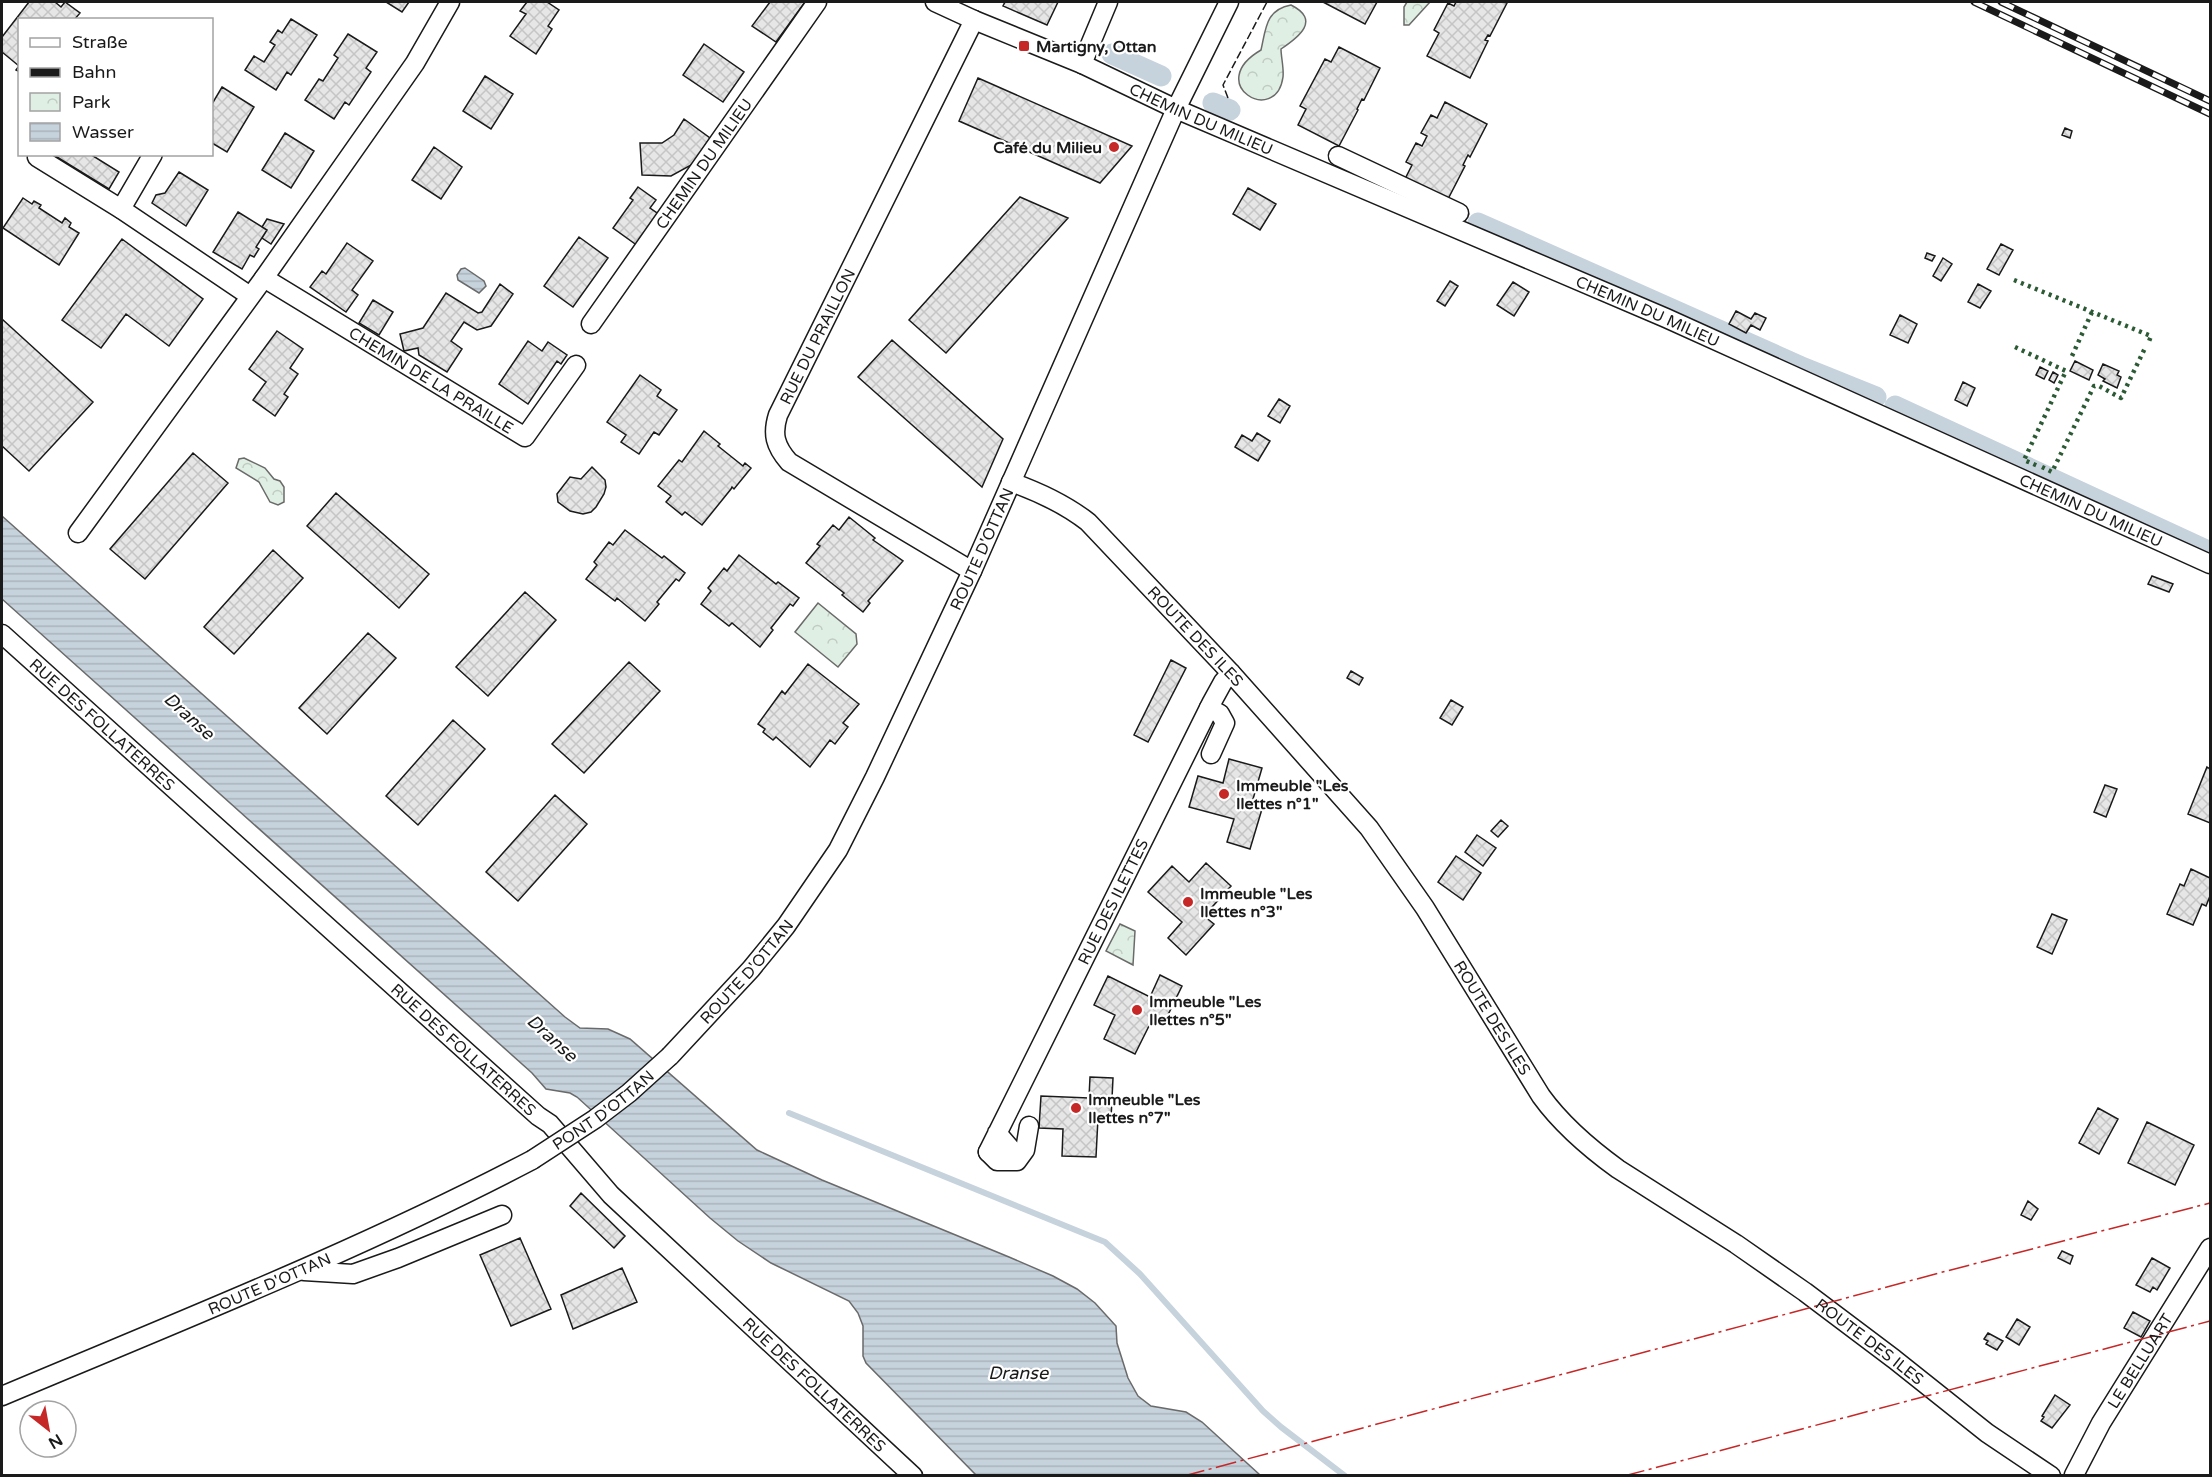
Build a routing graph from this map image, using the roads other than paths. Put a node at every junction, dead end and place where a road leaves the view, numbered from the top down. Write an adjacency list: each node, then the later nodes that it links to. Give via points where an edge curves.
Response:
1 (450, 2): 14 (street, via 415,63)
2 (817, 2): 16 (street, CHEMIN DU MILIEU)
3 (935, 2): 6 (street, CHEMIN DU MILIEU)
4 (1108, 2): 7 (street)
5 (1229, 2): 8 (street, ROUTE D'OTTAN)
6 (974, 20): 7 (street, CHEMIN DU MILIEU); 21 (street, RUE DU PRAILLON, via 778,415 774,437 789,462)
7 (1083, 64): 8 (street, CHEMIN DU MILIEU)
8 (1176, 109): 18 (street, ROUTE D'OTTAN); 20 (street, CHEMIN DU MILIEU, via 1666,318)
9 (152, 156): 12 (street)
10 (1338, 156): 13 (street)
11 (37, 157): 12 (street)
12 (121, 209): 15 (street)
13 (1459, 213)
14 (264, 278): 15 (street); 17 (street, CHEMIN DE LA PRAILLE, via 525,437)
15 (250, 296): 19 (street)
16 (591, 324)
17 (576, 365)
18 (1011, 482): 21 (street, ROUTE D'OTTAN); 23 (street, ROUTE DES ILES, via 1051,498 1088,522)
19 (78, 533)
20 (2211, 564)
21 (972, 571): 26 (street, ROUTE D'OTTAN, via 838,850 751,969)
22 (2, 634): 34 (street, RUE DES FOLLATERRES, via 550,1124 611,1195)
23 (1231, 673): 24 (street, RUE DES ILETTES); 35 (street, ROUTE DES ILES, via 1379,841 1541,1096 1567,1127 1600,1156 1831,1310 1987,1433)
24 (1209, 708): 25 (street, via 1220,714 1225,723); 27 (street, RUE DES ILETTES, via 997,1133 1010,1148 988,1152 997,1161 1017,1161 1025,1150)
25 (1211, 754)
26 (670, 1056): 28 (street, PONT D'OTTAN, bridge, via 595,1119)
27 (1029, 1125)
28 (532, 1160): 31 (street, ROUTE D'OTTAN, via 453,1201)
29 (502, 1215): 31 (street, via 353,1274)
30 (2211, 1248): 33 (street, LE BELLUART)
31 (299, 1271): 32 (street, ROUTE D'OTTAN)
32 (2, 1396)
33 (2071, 1475)
34 (913, 1476)
35 (2051, 1476)

